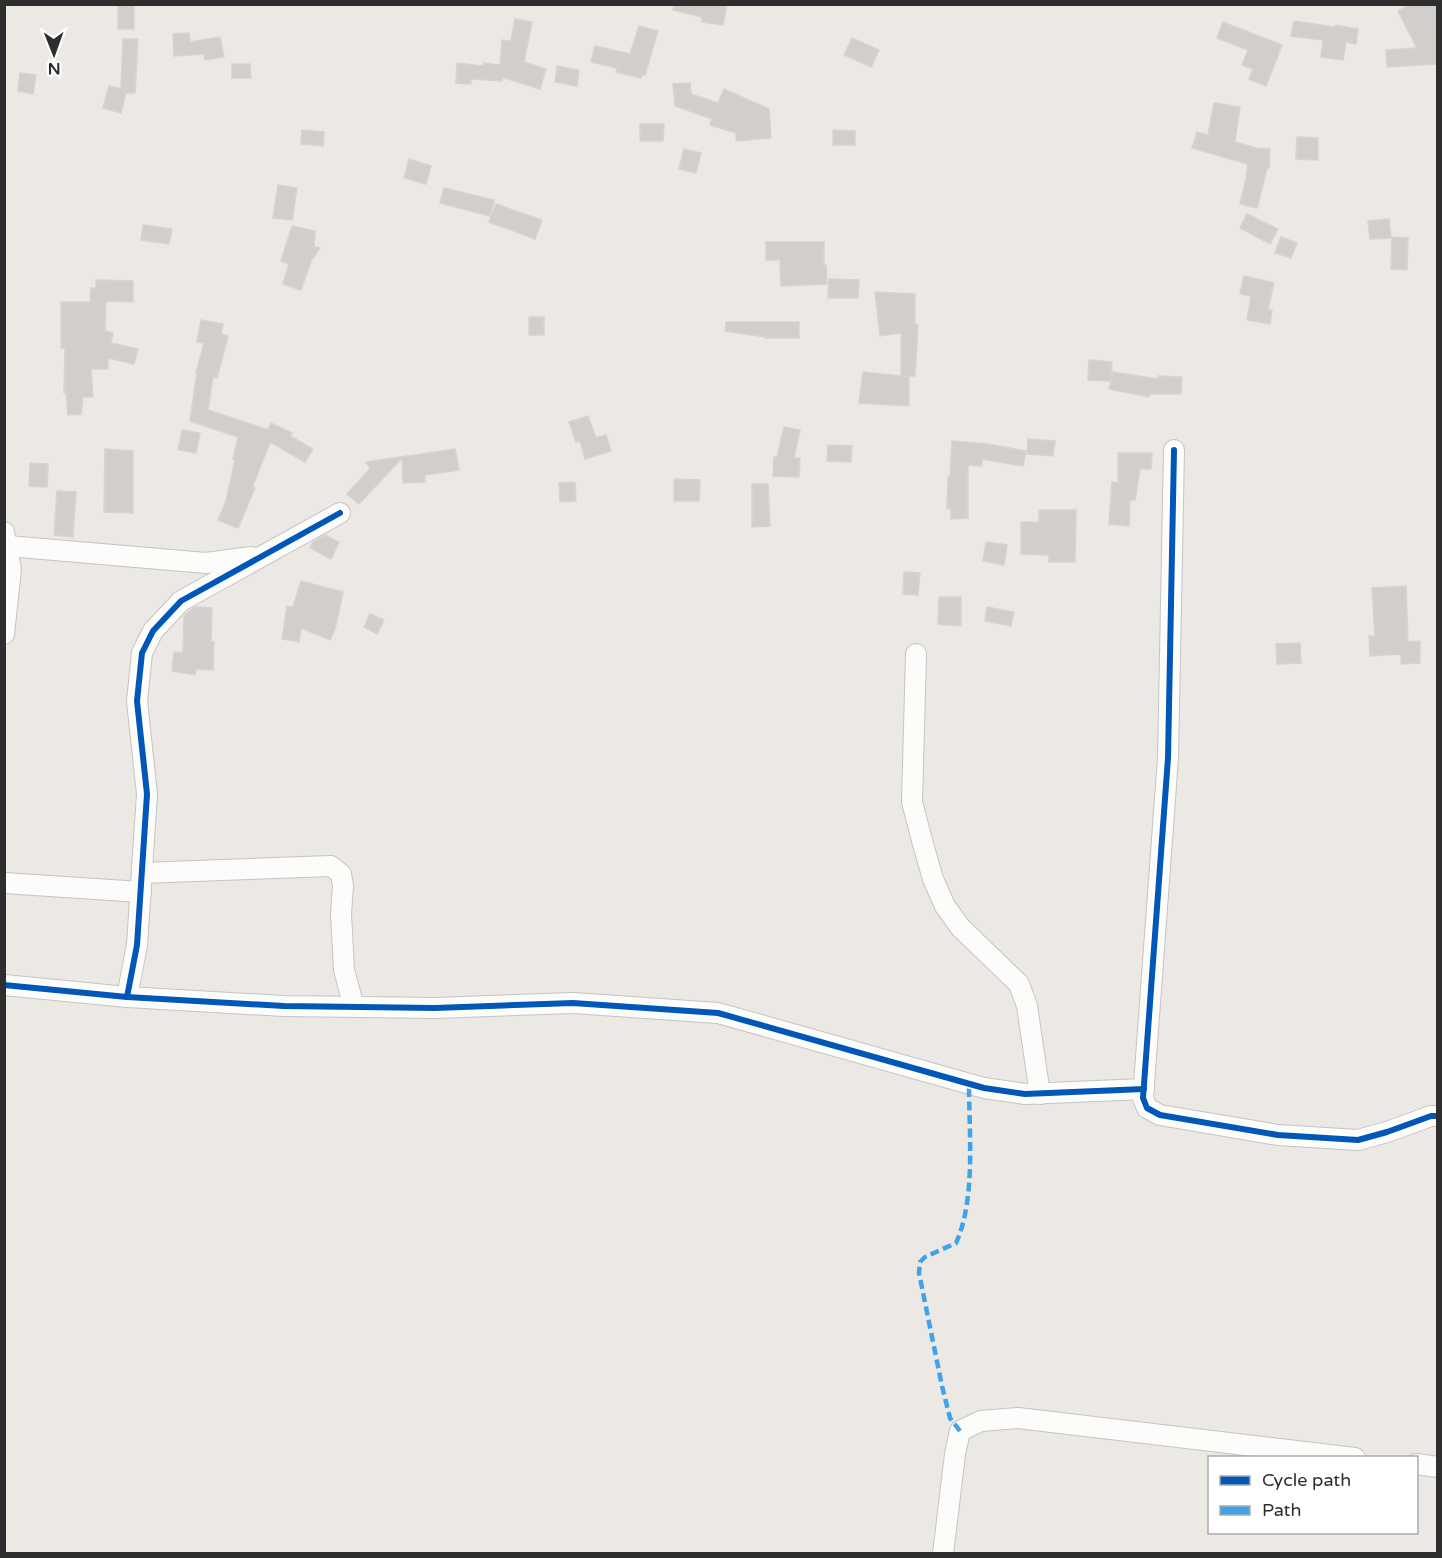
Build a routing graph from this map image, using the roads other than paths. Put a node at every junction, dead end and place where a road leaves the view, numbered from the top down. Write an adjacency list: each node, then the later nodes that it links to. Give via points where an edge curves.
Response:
1 (1174, 450): 12 (street, via 1168,758)
2 (340, 513): 4 (street)
3 (6, 539): 4 (street, via 206,563); 5 (street, via 11,569)
4 (263, 556): 8 (street, via 181,601 153,632 142,653 137,701 147,794)
5 (4, 634)
6 (916, 654): 13 (street, via 912,802 926,856 945,906 960,927 1019,984 1027,1006)
7 (4, 883): 8 (street)
8 (141, 883): 10 (street, via 137,945); 11 (street, via 331,866 341,874 343,885 340,914 344,970)
9 (4, 985): 10 (street)
10 (127, 996): 11 (street)
11 (354, 1007): 13 (street, via 573,1003 718,1013 984,1088)
12 (1144, 1089): 13 (street); 14 (street, via 1147,1108 1160,1115 1278,1135 1358,1140)
13 (1040, 1094)
14 (1437, 1116)
15 (1337, 1456): 18 (street, via 1018,1418 981,1421 960,1431)
16 (1418, 1464): 17 (street)
17 (1437, 1467)
18 (943, 1554)

